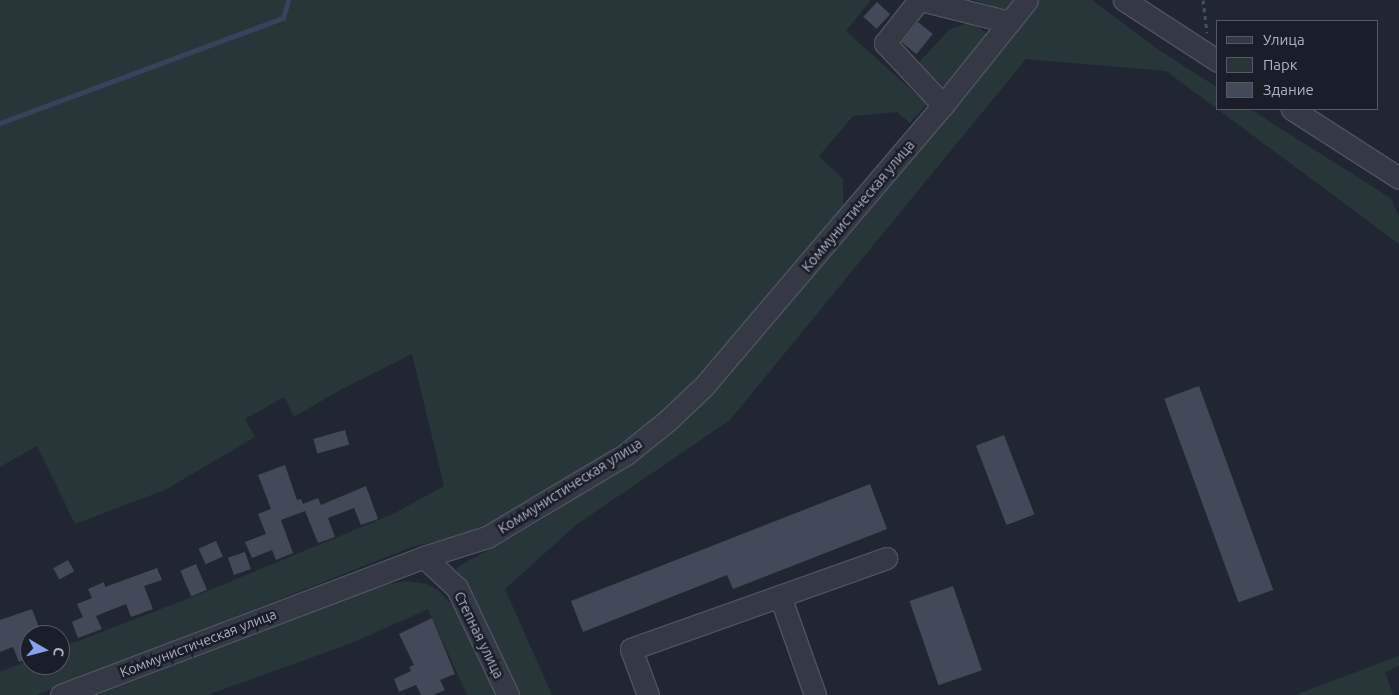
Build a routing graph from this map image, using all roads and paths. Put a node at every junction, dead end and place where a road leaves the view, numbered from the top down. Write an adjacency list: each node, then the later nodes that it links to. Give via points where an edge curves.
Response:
1 (920, 0): 5 (street); 7 (street, via 885,43)
2 (1027, 0): 5 (street, Коммунистическая улица)
3 (1124, 0): 6 (street)
4 (1203, 0): 6 (path)
5 (1009, 22): 7 (street, Коммунистическая улица)
6 (1213, 51)
7 (943, 105): 10 (street, Коммунистическая улица, via 726,361 667,421 626,454 487,537)
8 (1294, 110): 9 (street)
9 (1399, 178)
10 (424, 557): 13 (street, Коммунистическая улица); 14 (street, Степная улица, via 457,588)
11 (886, 558): 12 (street)
12 (780, 596): 15 (street, via 631,649); 16 (street)
13 (61, 695)
14 (508, 695)
15 (648, 695)
16 (815, 695)

